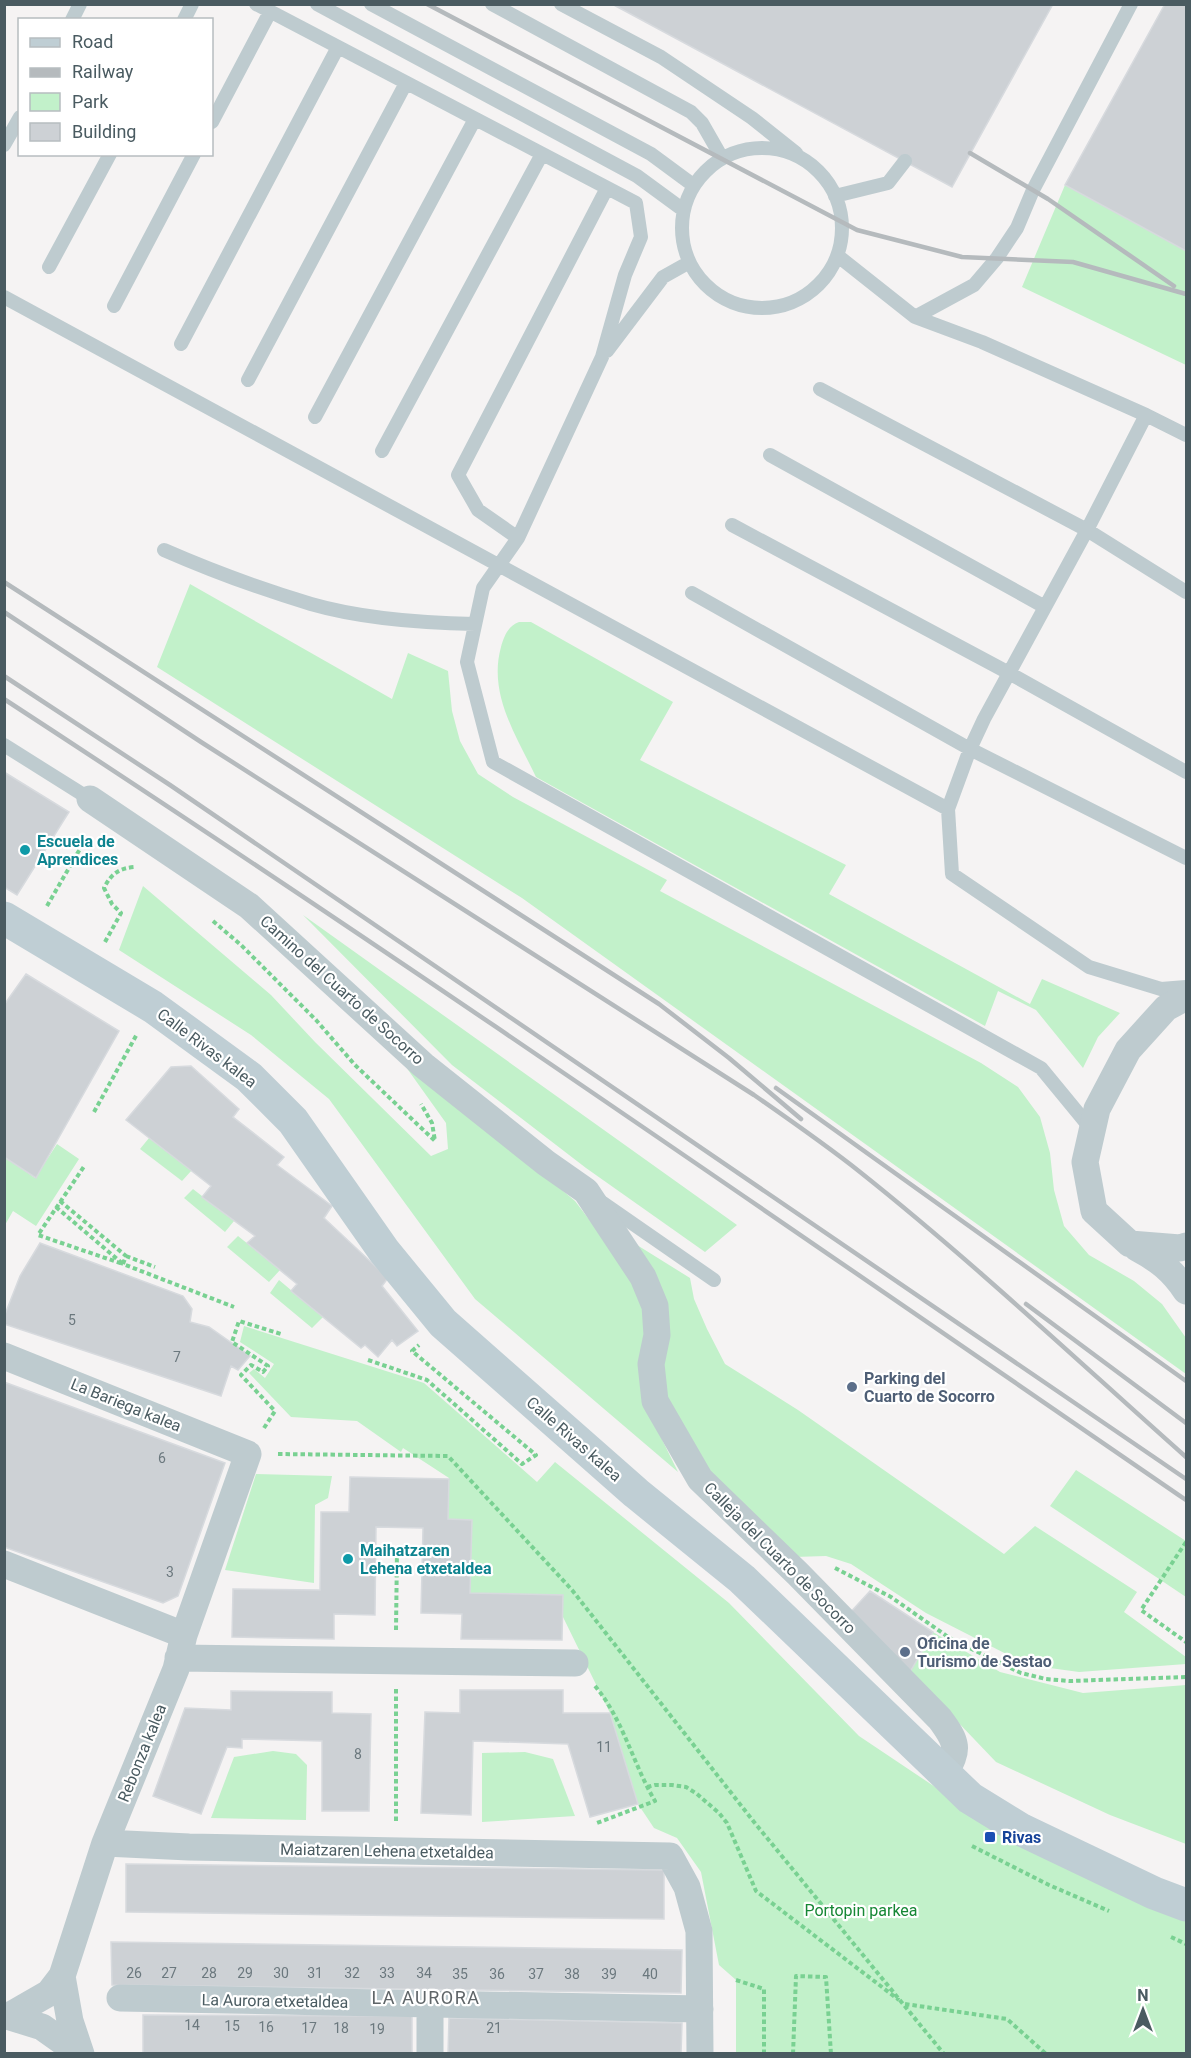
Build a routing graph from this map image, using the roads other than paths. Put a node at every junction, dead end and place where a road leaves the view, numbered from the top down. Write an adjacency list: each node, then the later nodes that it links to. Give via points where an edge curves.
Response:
1 (80, 4): 10 (lane)
2 (192, 4): 11 (lane)
3 (256, 4): 9 (lane)
4 (317, 4): 27 (lane, via 637,176)
5 (371, 4): 24 (lane, via 651,154)
6 (492, 4): 22 (lane, via 691,112)
7 (561, 4): 19 (lane, via 661,57)
8 (1131, 4): 33 (lane, via 1017,228 997,258 974,285)
9 (270, 12): 12 (lane); 16 (lane)
10 (73, 18)
11 (185, 18)
12 (338, 47): 13 (lane); 34 (lane)
13 (406, 83): 14 (lane); 36 (lane)
14 (475, 119): 18 (lane); 39 (lane)
15 (18, 120): 17 (lane)
16 (213, 120)
17 (4, 145)
18 (542, 154): 25 (lane); 41 (lane)
19 (798, 154): 22 (lane, via 758,148); 26 (lane, via 825,177)
20 (109, 156): 30 (lane)
21 (193, 156): 32 (lane)
22 (722, 158): 24 (lane)
23 (905, 161): 26 (lane, via 888,183)
24 (693, 185): 27 (lane)
25 (607, 188): 35 (lane, via 636,203 641,237 625,275); 45 (lane, via 458,475 478,510)
26 (835, 196): 28 (lane, via 841,209)
27 (682, 209): 29 (lane)
28 (838, 256): 29 (lane, via 818,287 787,306 751,310 720,298); 33 (lane)
29 (688, 263): 35 (lane, via 663,277)
30 (49, 267)
31 (4, 297): 47 (lane)
32 (114, 306)
33 (915, 317): 38 (lane)
34 (181, 344)
35 (602, 357): 45 (lane)
36 (248, 380)
37 (820, 389): 44 (lane)
38 (1146, 415): 40 (lane); 44 (lane)
39 (315, 417)
40 (1186, 435)
41 (382, 451)
42 (770, 455): 50 (lane)
43 (732, 525): 52 (lane)
44 (1087, 530): 48 (lane); 50 (lane)
45 (518, 538): 47 (lane)
46 (165, 550): 51 (lane, via 207,569 312,604 378,617)
47 (499, 566): 51 (lane, via 483,588); 57 (lane)
48 (1186, 592)
49 (692, 593): 54 (lane)
50 (1045, 607): 52 (lane)
51 (475, 624): 62 (lane, via 467,662 494,762 1041,1068)
52 (1009, 673): 54 (lane); 55 (lane)
53 (4, 745): 56 (lane)
54 (970, 749): 57 (lane); 58 (lane)
55 (1186, 772)
56 (96, 804): 63 (street, Camino del Cuarto de Socorro, via 249,906 423,1065)
57 (948, 809): 60 (lane, via 952,874 1089,966 1161,989)
58 (1186, 858)
59 (12, 925): 73 (street, Calle Rivas kalea, via 153,1007 249,1077 292,1121 384,1251 443,1323 636,1493 742,1579)
60 (1186, 987)
61 (1186, 997): 62 (street, via 1166,1008 1128,1050 1097,1109)
62 (1092, 1130): 64 (street, via 1084,1162 1094,1210)
63 (586, 1191): 66 (lane); 73 (street, Calleja del Cuarto de Socorro, via 643,1277 655,1306 657,1335 651,1364 655,1401 700,1479 940,1719 954,1740 953,1760)
64 (1130, 1244): 65 (street); 67 (street, via 1161,1261)
65 (1186, 1246)
66 (714, 1280)
67 (1186, 1291)
68 (4, 1356): 69 (street, La Bariega kalea)
69 (248, 1454): 71 (street, Rebonza kalea)
70 (4, 1564): 71 (street)
71 (181, 1647): 72 (street, via 396,1662); 74 (street, Rebonza kalea, via 176,1669)
72 (575, 1663)
73 (944, 1774): 75 (street, Calle Rivas kalea, via 970,1798 1022,1830)
74 (105, 1844): 76 (street, Rebonza kalea); 79 (street, Maiatzaren Lehena etxetaldea, via 670,1856 687,1887 699,1931)
75 (1186, 1905)
76 (62, 1976): 80 (street, via 49,1993); 81 (street, Rebonza kalea)
77 (120, 1998): 78 (street, La Aurora etxetaldea)
78 (430, 2004): 79 (street, La Aurora etxetaldea); 82 (street)
79 (700, 2009): 83 (street)
80 (7, 2016): 81 (street, via 42,2027)
81 (81, 2054)
82 (430, 2054)
83 (700, 2054)

